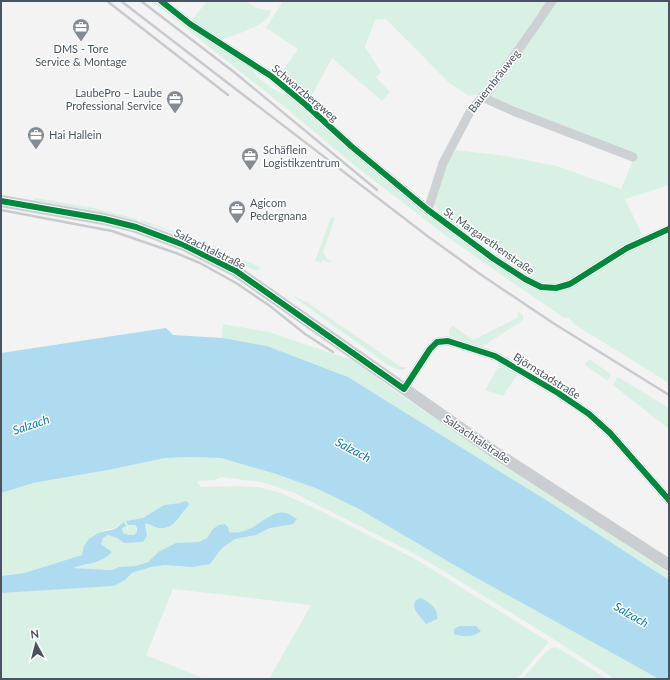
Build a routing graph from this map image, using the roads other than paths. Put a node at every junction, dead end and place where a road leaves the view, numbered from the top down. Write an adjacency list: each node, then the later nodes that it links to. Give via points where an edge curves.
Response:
1 (161, 1): 6 (street, Schwarzbergweg, via 190,24 271,76)
2 (552, 1): 3 (street, Bauernbräuweg)
3 (482, 97): 4 (street); 6 (street, Bauernbräuweg, via 471,110 443,163)
4 (632, 157)
5 (1, 201): 8 (main road, Salzachtalstraße, via 104,219 136,227 184,245 236,271)
6 (428, 210): 7 (street, St. Margarethenstraße, via 525,279 549,288 570,284 627,248)
7 (669, 229)
8 (404, 389): 9 (street, Björnstadstraße, via 437,342 448,341 495,356 546,385 589,414 610,433); 10 (main road, Salzachtalstraße, via 496,453)
9 (669, 500)
10 (669, 565)

